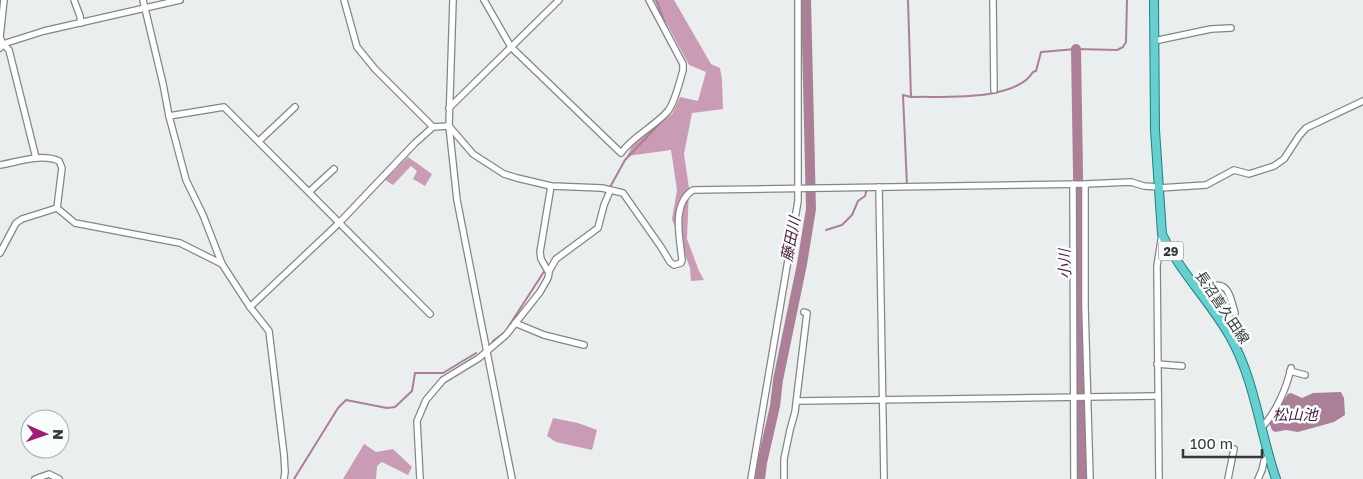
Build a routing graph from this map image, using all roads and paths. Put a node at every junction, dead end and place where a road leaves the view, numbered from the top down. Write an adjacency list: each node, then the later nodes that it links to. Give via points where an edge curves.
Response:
1 (4, 0): 16 (street)
2 (74, 0): 14 (street)
3 (143, 0): 13 (street)
4 (180, 0): 13 (street)
5 (344, 0): 26 (street, via 357,47)
6 (453, 0): 23 (street)
7 (484, 0): 19 (street)
8 (559, 0): 19 (street)
9 (649, 0): 19 (street, via 683,64 683,80 669,109 621,153)
10 (798, 0): 35 (street)
11 (993, 0): 20 (street)
12 (1154, 0): 17 (main road, 長沼喜久田線 / 29)
13 (146, 8): 14 (street); 24 (street)
14 (81, 23): 18 (street, via 44,31)
15 (1231, 28): 17 (street)
16 (0, 37): 18 (street)
17 (1154, 41): 36 (main road, 長沼喜久田線 / 29)
18 (2, 46): 28 (street, via 9,50)
19 (511, 47): 23 (street)
20 (994, 90)
21 (1363, 101): 36 (street, via 1306,128 1284,159 1274,166 1249,174 1234,170 1206,185)
22 (295, 107): 27 (street)
23 (449, 108): 25 (street)
24 (169, 116): 27 (street, via 224,107); 43 (street, via 186,180)
25 (449, 126): 26 (street); 33 (street, via 473,154 504,174); 52 (street, via 456,200)
26 (433, 127): 40 (street)
27 (259, 141): 38 (street)
28 (36, 158): 29 (street); 39 (street, via 51,157 59,161 62,168)
29 (0, 165)
30 (334, 170): 38 (street)
31 (1073, 184): 32 (street); 34 (street); 57 (street)
32 (1085, 184): 36 (street, via 1130,182); 58 (street)
33 (551, 186): 37 (street); 44 (street, via 540,252)
34 (879, 187): 35 (street); 59 (street)
35 (797, 188): 37 (street, via 693,190 687,194 677,224 682,263 676,265 670,262 625,195); 69 (street, via 792,241)
36 (1159, 188): 41 (main road, 長沼喜久田線 / 29)
37 (610, 191): 44 (street, via 598,228 556,259)
38 (309, 192): 40 (street)
39 (57, 208): 42 (street, via 16,223); 43 (street, via 75,223 180,243)
40 (339, 223): 46 (street); 49 (street)
41 (1162, 234): 45 (main road, 長沼喜久田線 / 29); 53 (street, via 1157,266)
42 (0, 253)
43 (222, 264): 46 (street)
44 (549, 271): 50 (street, via 540,292)
45 (1194, 286): 48 (street, via 1225,287); 61 (main road, 長沼喜久田線 / 29, via 1226,328 1240,356)
46 (250, 307): 66 (street, via 269,331)
47 (804, 312): 60 (street, via 807,313)
48 (1235, 313)
49 (430, 314)
50 (515, 323): 51 (street, via 544,335); 52 (street)
51 (584, 345)
52 (487, 352): 67 (street, via 443,380 426,400 417,421); 68 (street)
53 (1157, 364): 54 (street); 56 (street)
54 (1182, 366)
55 (1305, 375): 61 (street, via 1291,370 1283,394)
56 (1157, 395): 58 (street); 74 (street)
57 (1073, 397): 58 (street); 59 (street); 72 (street)
58 (1087, 397): 73 (street)
59 (883, 400): 60 (street); 71 (street)
60 (797, 401): 70 (street, via 784,459)
61 (1261, 428): 63 (main road, 長沼喜久田線 / 29)
62 (1234, 449): 75 (street)
63 (1268, 457): 76 (street); 77 (main road, 長沼喜久田線 / 29)
64 (35, 479): 65 (street, via 48,474)
65 (59, 479)
66 (284, 479)
67 (420, 479)
68 (512, 479)
69 (751, 479)
70 (784, 479)
71 (884, 479)
72 (1074, 479)
73 (1090, 479)
74 (1158, 479)
75 (1228, 479)
76 (1258, 479)
77 (1276, 479)

